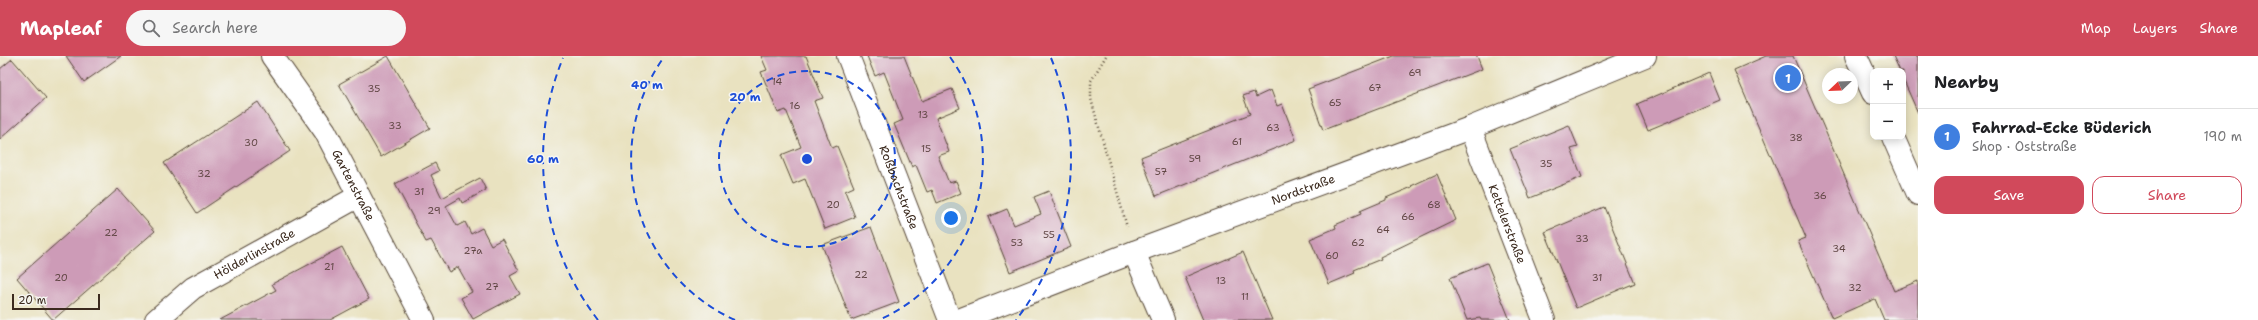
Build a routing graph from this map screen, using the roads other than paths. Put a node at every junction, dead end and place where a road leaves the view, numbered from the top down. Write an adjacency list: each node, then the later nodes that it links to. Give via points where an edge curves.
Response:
1 (272, 56): 9 (street, Gartenstraße, via 325,131)
2 (848, 56): 13 (street, Roßbachstraße)
3 (1646, 56): 6 (street, Nordstraße)
4 (1856, 56): 5 (street)
5 (1870, 86)
6 (1470, 128): 10 (street, Nordstraße); 16 (street, Kettelerstraße)
7 (1894, 140): 8 (street)
8 (1918, 194)
9 (359, 196): 11 (street, Hölderlinstraße, via 193,288); 12 (street, Gartenstraße)
10 (1134, 252): 14 (street, Nordstraße); 15 (street)
11 (156, 320)
12 (424, 320)
13 (950, 320)
14 (959, 320)
15 (1163, 320)
16 (1544, 320)

